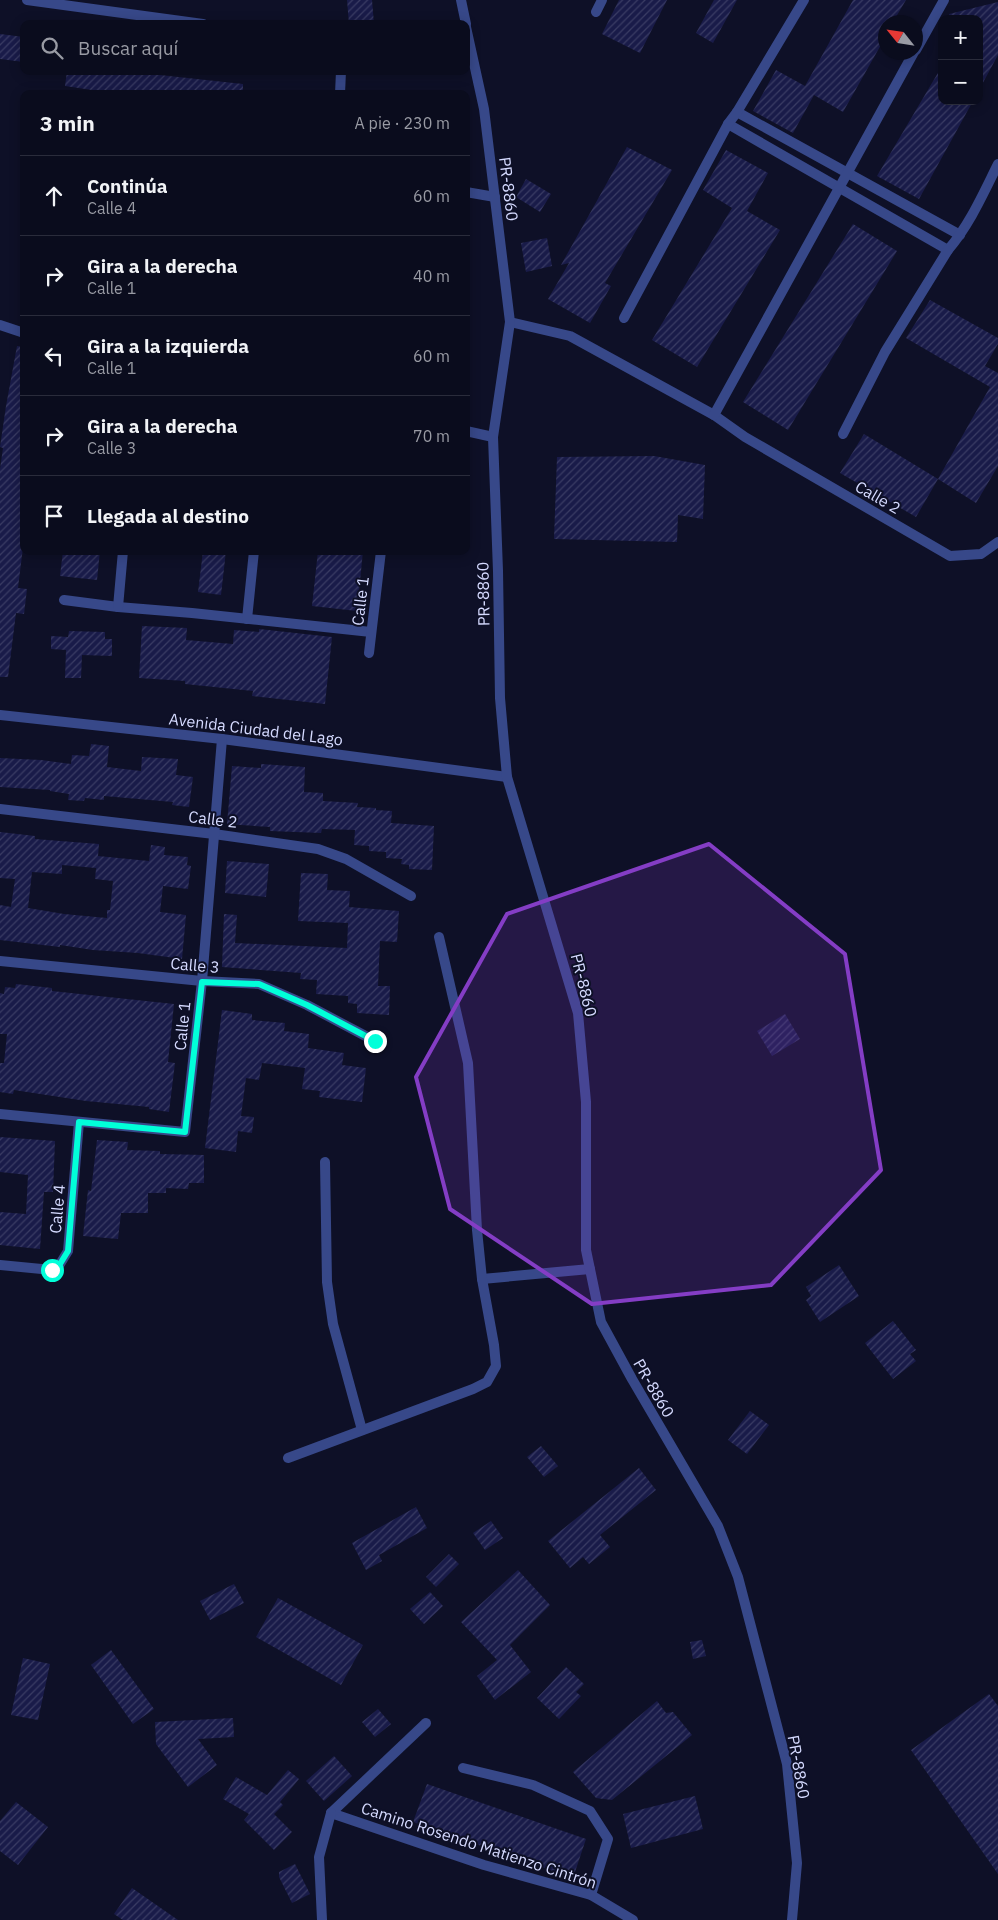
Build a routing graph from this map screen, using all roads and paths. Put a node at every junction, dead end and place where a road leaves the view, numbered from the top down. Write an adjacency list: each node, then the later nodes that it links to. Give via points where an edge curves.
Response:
1 (27, 0): 7 (street)
2 (461, 0): 8 (street, PR-8860 / PR-8860)
3 (602, 0): 6 (street)
4 (804, 0): 14 (street)
5 (944, 0): 9 (street)
6 (596, 12)
7 (174, 20)
8 (465, 20)
9 (923, 37)
10 (470, 44): 20 (street, PR-8860 / PR-8860, via 484,110)
11 (910, 60): 17 (street)
12 (341, 75): 13 (street)
13 (340, 90)
14 (737, 112): 15 (street); 17 (street)
15 (728, 124): 18 (street); 23 (street)
16 (998, 164): 21 (street)
17 (847, 172): 18 (street); 21 (street)
18 (839, 186): 22 (street); 27 (street)
19 (470, 193): 20 (street)
20 (495, 197): 24 (street, PR-8860 / PR-8860)
21 (960, 236): 22 (street)
22 (948, 250): 29 (street, via 885,352)
23 (624, 318)
24 (510, 322): 27 (street, Calle 2, via 570,336); 30 (street, PR-8860 / PR-8860)
25 (0, 325): 26 (street)
26 (20, 332)
27 (714, 415): 31 (street, Calle 2, via 950,556 981,554)
28 (470, 432): 30 (street)
29 (843, 434)
30 (493, 437): 42 (street, PR-8860 / PR-8860, via 500,698)
31 (998, 542)
32 (123, 555): 36 (street)
33 (254, 555): 37 (street)
34 (381, 555): 38 (street, Calle 1)
35 (64, 600): 36 (street)
36 (118, 607): 37 (street)
37 (248, 619): 38 (street)
38 (371, 632): 39 (street, Calle 1)
39 (369, 654)
40 (0, 715): 41 (street, Avenida Ciudad del Lago)
41 (222, 739): 42 (street, Avenida Ciudad del Lago); 44 (street, Calle 1)
42 (507, 777): 54 (street, PR-8860 / PR-8860, via 578,1012 586,1102 586,1250)
43 (0, 809): 44 (street, Calle 2)
44 (214, 834): 45 (street, Calle 2, via 318,849 346,859); 48 (street, Calle 1)
45 (412, 896)
46 (439, 938): 55 (street, via 468,1064)
47 (0, 961): 48 (street, Calle 3)
48 (202, 982): 49 (street, Calle 3, via 259,984); 51 (street, Calle 1, via 185,1132)
49 (375, 1041)
50 (0, 1114): 51 (street, Calle 1)
51 (79, 1122): 53 (street, Calle 4, via 68,1251 52,1270)
52 (325, 1162): 56 (street, via 327,1282 333,1324)
53 (0, 1265)
54 (590, 1270): 55 (street); 64 (street, PR-8860 / PR-8860, via 600,1322 718,1526 738,1577 787,1764 797,1863)
55 (482, 1279): 56 (street, via 496,1366 487,1382)
56 (362, 1430): 57 (street)
57 (288, 1458)
58 (426, 1723): 60 (street)
59 (463, 1768): 61 (street, via 533,1785 590,1811 608,1839)
60 (330, 1813): 61 (street, Camino Rosendo Matienzo Cintrón, via 484,1865); 62 (street, via 319,1857)
61 (591, 1895): 63 (street, Camino Rosendo Matienzo Cintrón)
62 (322, 1920)
63 (633, 1920)
64 (792, 1920)

